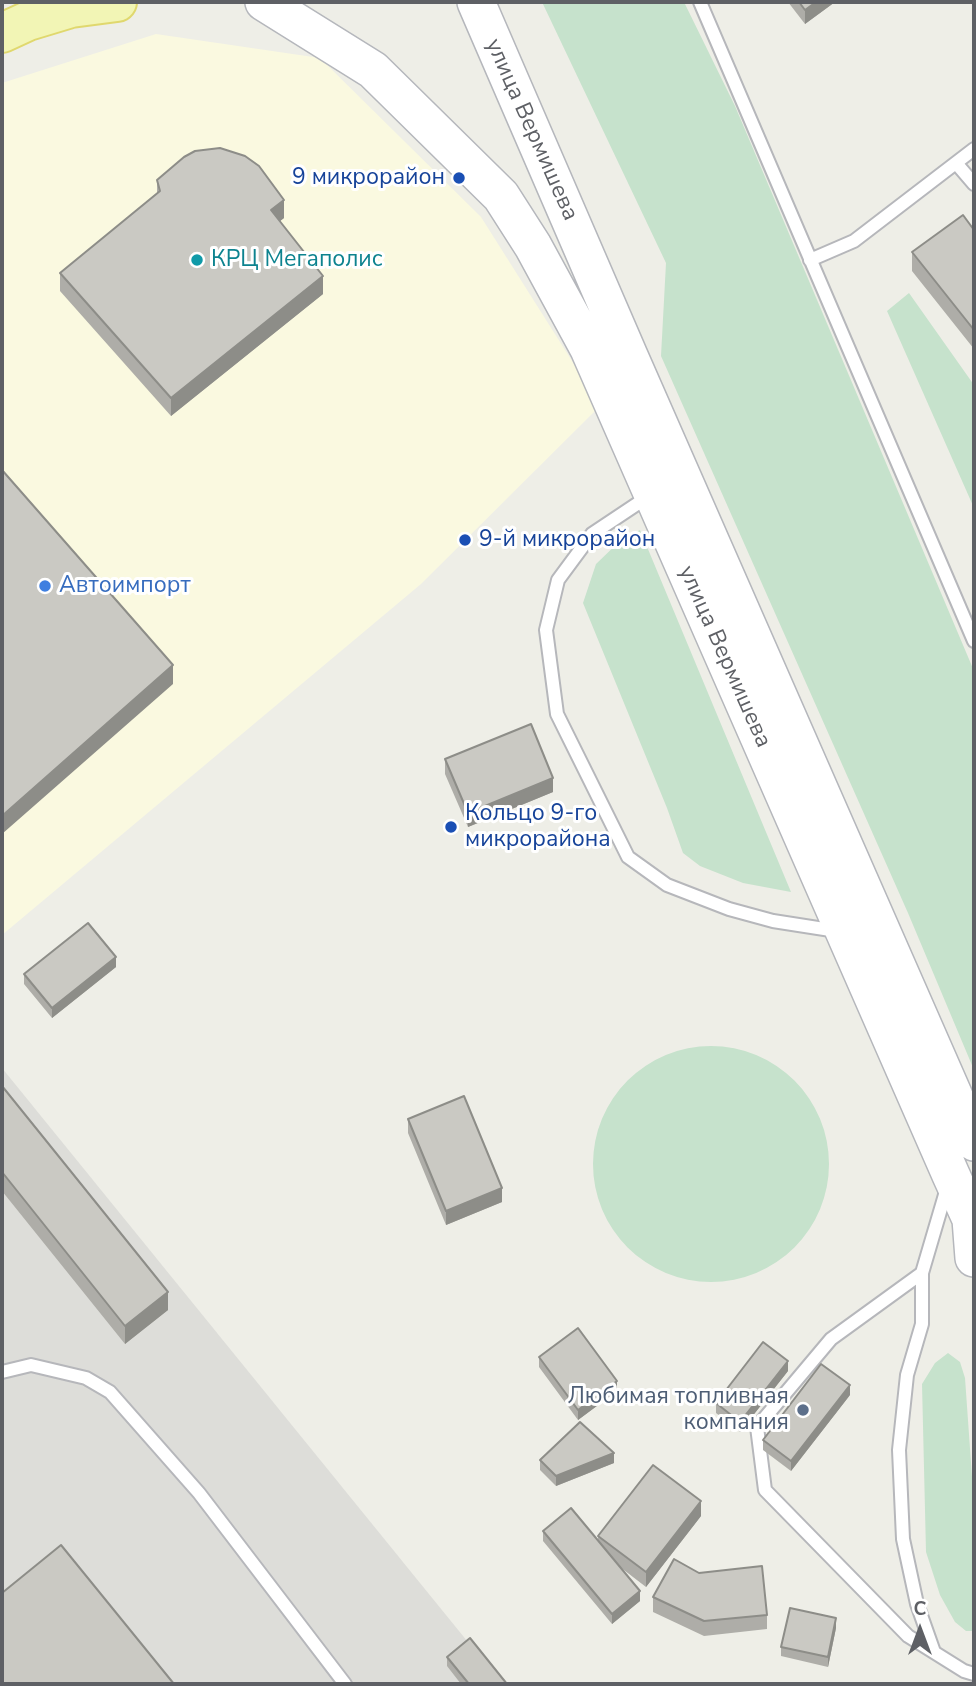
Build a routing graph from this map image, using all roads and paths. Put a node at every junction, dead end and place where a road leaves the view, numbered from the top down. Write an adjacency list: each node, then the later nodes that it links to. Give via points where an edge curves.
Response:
1 (117, 2): 5 (main road, via 71,8)
2 (264, 2): 10 (main road, улица Вермишева, via 373,70 501,196 589,349)
3 (476, 2): 13 (main road, улица Вермишева)
4 (700, 2): 9 (lane)
5 (2, 33)
6 (974, 149): 7 (lane)
7 (956, 163): 8 (lane); 9 (lane, via 854,241)
8 (974, 184)
9 (810, 260): 11 (lane)
10 (653, 494): 12 (main road, улица Вермишева); 12 (lane, via 592,534 558,580 546,630 557,714 628,857 667,885 729,909)
11 (974, 641)
12 (845, 933): 14 (main road, улица Вермишева)
13 (974, 1142)
14 (951, 1175): 15 (main road, улица Вермишева, via 971,1219); 16 (lane)
15 (974, 1258)
16 (922, 1273): 18 (lane, via 922,1324 907,1375 899,1450 903,1539 917,1604); 18 (lane, via 831,1339 757,1427 765,1490 908,1636)
17 (2, 1372): 20 (lane, via 31,1365 86,1378 110,1392 199,1493)
18 (934, 1652): 19 (lane)
19 (974, 1674)
20 (345, 1684)

